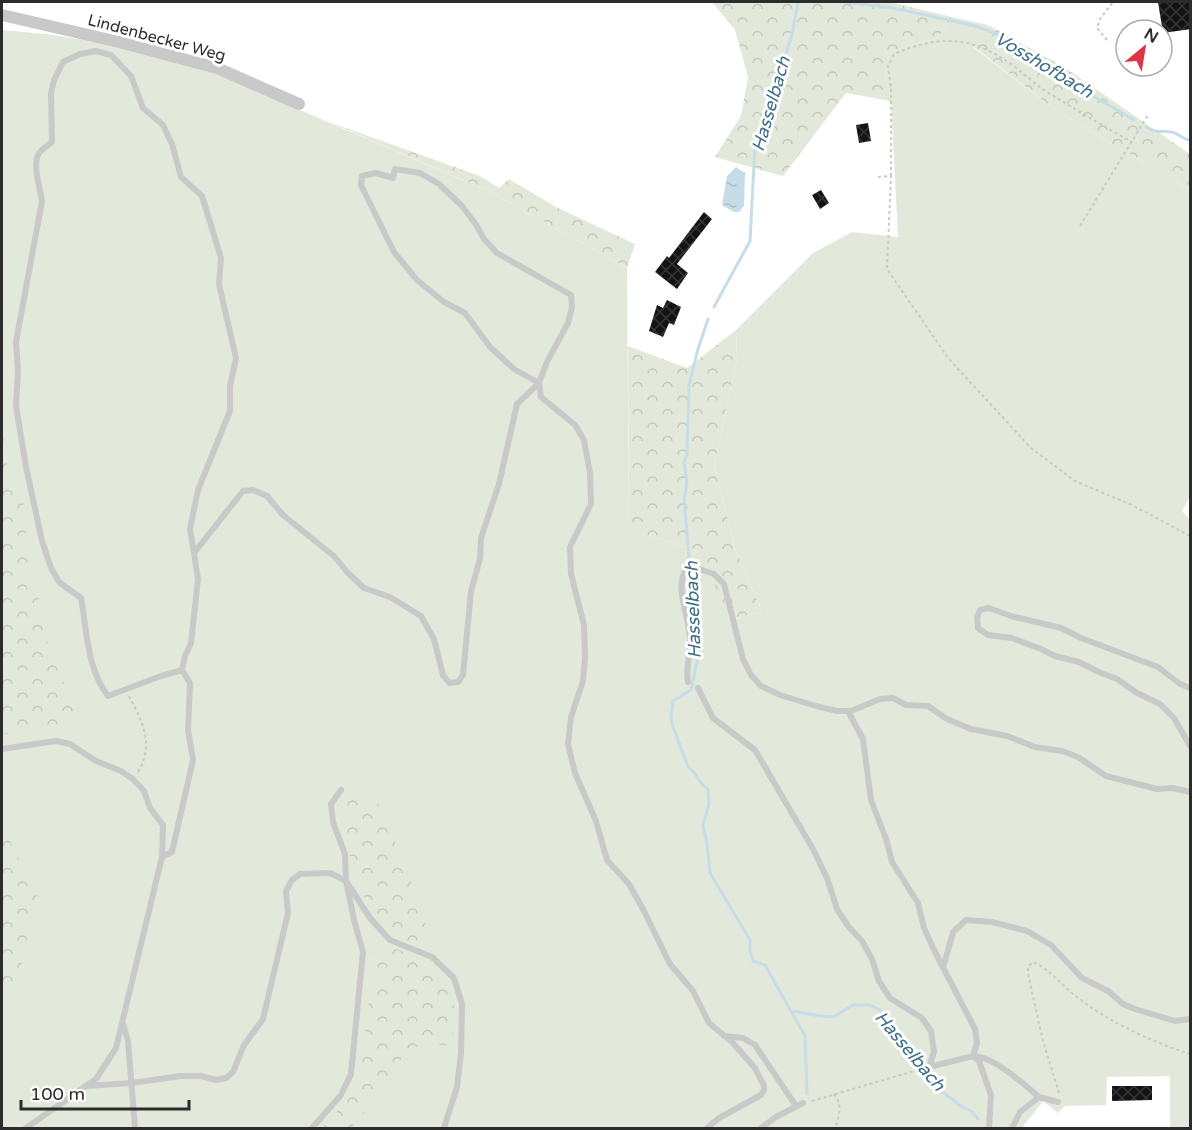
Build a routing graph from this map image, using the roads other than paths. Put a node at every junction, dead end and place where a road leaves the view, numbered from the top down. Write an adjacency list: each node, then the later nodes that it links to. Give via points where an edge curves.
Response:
1 (2, 15): 2 (street, Lindenbecker Weg, via 217,68)
2 (299, 104)
3 (539, 383): 3 (lane, via 568,323 571,295 497,253 462,206 439,184 420,173 395,169 393,177 376,173 362,176 361,185 394,252 417,280 465,313 490,347 514,369); 4 (lane, via 517,404 499,484 481,538 471,591 463,675 458,682 449,683 443,675 434,639 421,616 390,597 364,588 267,496 253,490 243,491); 21 (lane, via 541,397 575,425 584,440 590,473 591,504 570,547 571,574 584,625 585,658 568,744 575,773 607,860 628,884 670,964 693,991 709,1023)
4 (194, 553): 7 (lane, via 198,579 191,643); 7 (lane, via 190,528 198,490 230,411 236,358 219,284 221,258 202,196 181,177 163,125 144,108 132,76 111,55 96,51 80,54 63,62 54,80 52,142 39,153 35,167 42,201 16,342 16,406 26,467 51,568 59,582 81,598 91,657 99,684 108,696)
5 (687, 568): 8 (lane, via 681,582 690,639)
6 (699, 568): 11 (lane, via 714,574 724,584 743,659 761,686 816,706)
7 (182, 670): 16 (lane, via 190,683 188,730 193,760 172,852)
8 (688, 682)
9 (698, 688): 22 (lane, via 713,718 755,750 813,849 837,909 862,941 890,998 922,1018 931,1031 934,1052 929,1067)
10 (1191, 688): 12 (lane, via 1158,667 1061,628 989,608 980,610 977,618 978,628 988,635 1012,638 1079,662 1160,704)
11 (851, 711): 15 (lane, via 893,698 906,705 928,706 947,720 971,729 1078,757 1106,776 1157,789); 18 (lane, via 863,739 871,800 892,862 918,903 924,928)
12 (1191, 746)
13 (2, 749): 16 (lane, via 56,741 70,744 133,779 144,790 150,808 163,825)
14 (340, 790): 17 (lane, via 331,804 345,854)
15 (1191, 792)
16 (162, 857): 20 (lane)
17 (346, 881): 23 (lane, via 330,873 308,872 292,880 286,891 284,938 263,1018 244,1045 233,1072 216,1080 180,1076); 29 (lane, via 363,952 351,1074 340,1095); 30 (lane, via 390,940 432,957 454,978 462,1004 461,1053 457,1087)
18 (943, 969): 19 (lane, via 953,932 966,920 992,922 1027,931 1051,945 1082,978 1129,1007 1175,1021); 22 (lane, via 975,1029 977,1043)
19 (1191, 1019)
20 (123, 1023): 23 (lane); 24 (lane, via 107,1065)
21 (724, 1035): 31 (lane, via 755,1068 764,1090); 32 (lane, via 755,1045 800,1105)
22 (973, 1056): 25 (lane, via 996,1065); 33 (lane, via 979,1061 992,1095)
23 (132, 1083): 24 (lane); 28 (lane)
24 (86, 1086): 27 (lane)
25 (1039, 1097): 26 (lane); 34 (lane, via 1020,1112)
26 (1058, 1102)
27 (26, 1128)
28 (135, 1128)
29 (312, 1128)
30 (444, 1128)
31 (707, 1128)
32 (761, 1128)
33 (989, 1128)
34 (1012, 1128)

